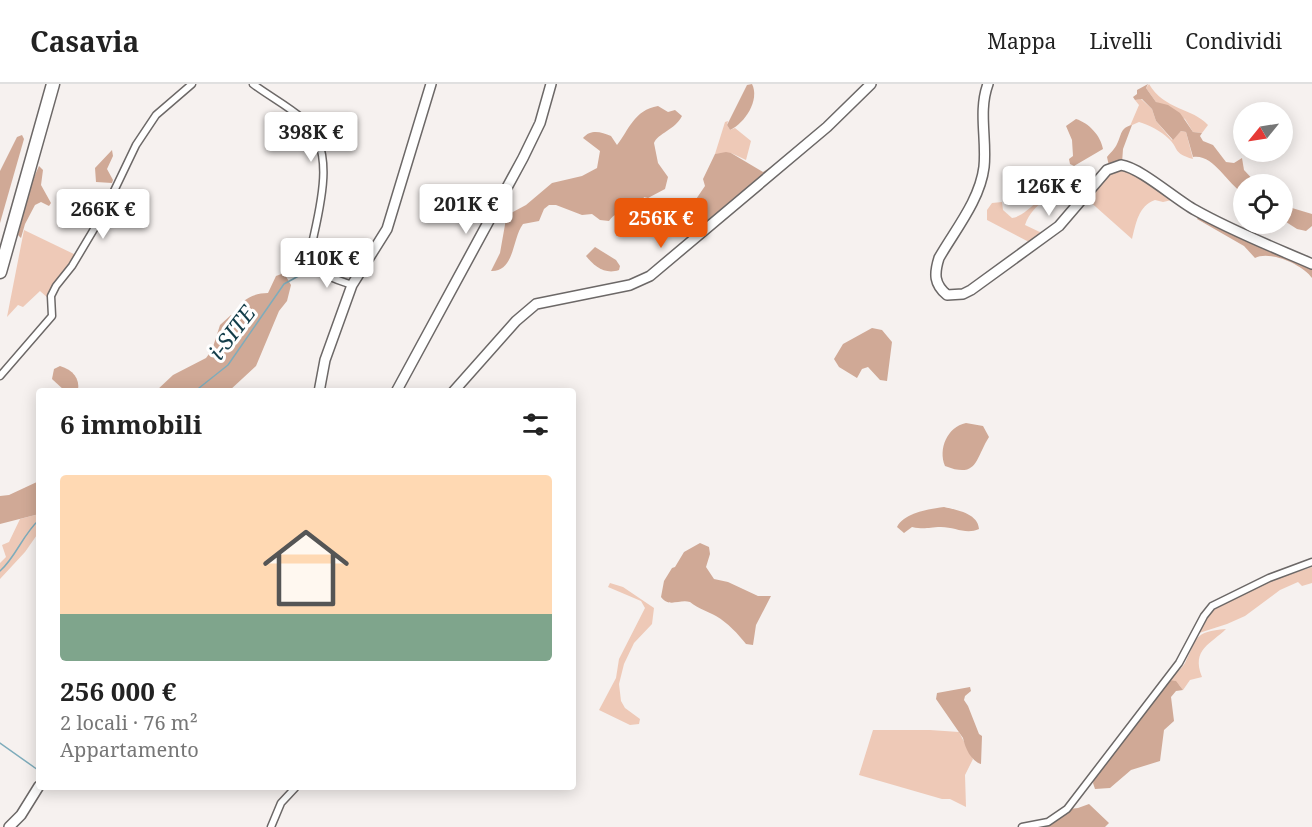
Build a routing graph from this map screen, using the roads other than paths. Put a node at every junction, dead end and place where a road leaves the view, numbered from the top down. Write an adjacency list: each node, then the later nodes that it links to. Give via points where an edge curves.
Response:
1 (45, 84): 9 (highway)
2 (53, 84): 11 (highway)
3 (192, 84): 13 (street, via 156,115 145,131 98,223 56,286 51,296 52,316)
4 (253, 84): 12 (street, via 304,120 317,135 323,151 324,174 311,259 323,275)
5 (431, 84): 12 (street, via 387,229)
6 (551, 84): 15 (street, via 540,123 523,158)
7 (871, 84): 16 (street, via 827,127 650,276 620,287 537,304)
8 (988, 84): 10 (street, via 984,96 981,180 936,268 937,283 947,295 971,290 1059,226 1107,170 1121,165 1222,225)
9 (0, 245)
10 (1312, 264)
11 (0, 272)
12 (352, 285): 14 (street, via 324,360)
13 (0, 376)
14 (320, 388)
15 (398, 388)
16 (457, 388)
17 (1312, 562): 22 (street, via 1212,606 1175,668 1067,809 1048,822)
18 (37, 790): 20 (street)
19 (293, 790): 21 (street, via 281,803)
20 (9, 827)
21 (271, 827)
22 (1022, 827)

